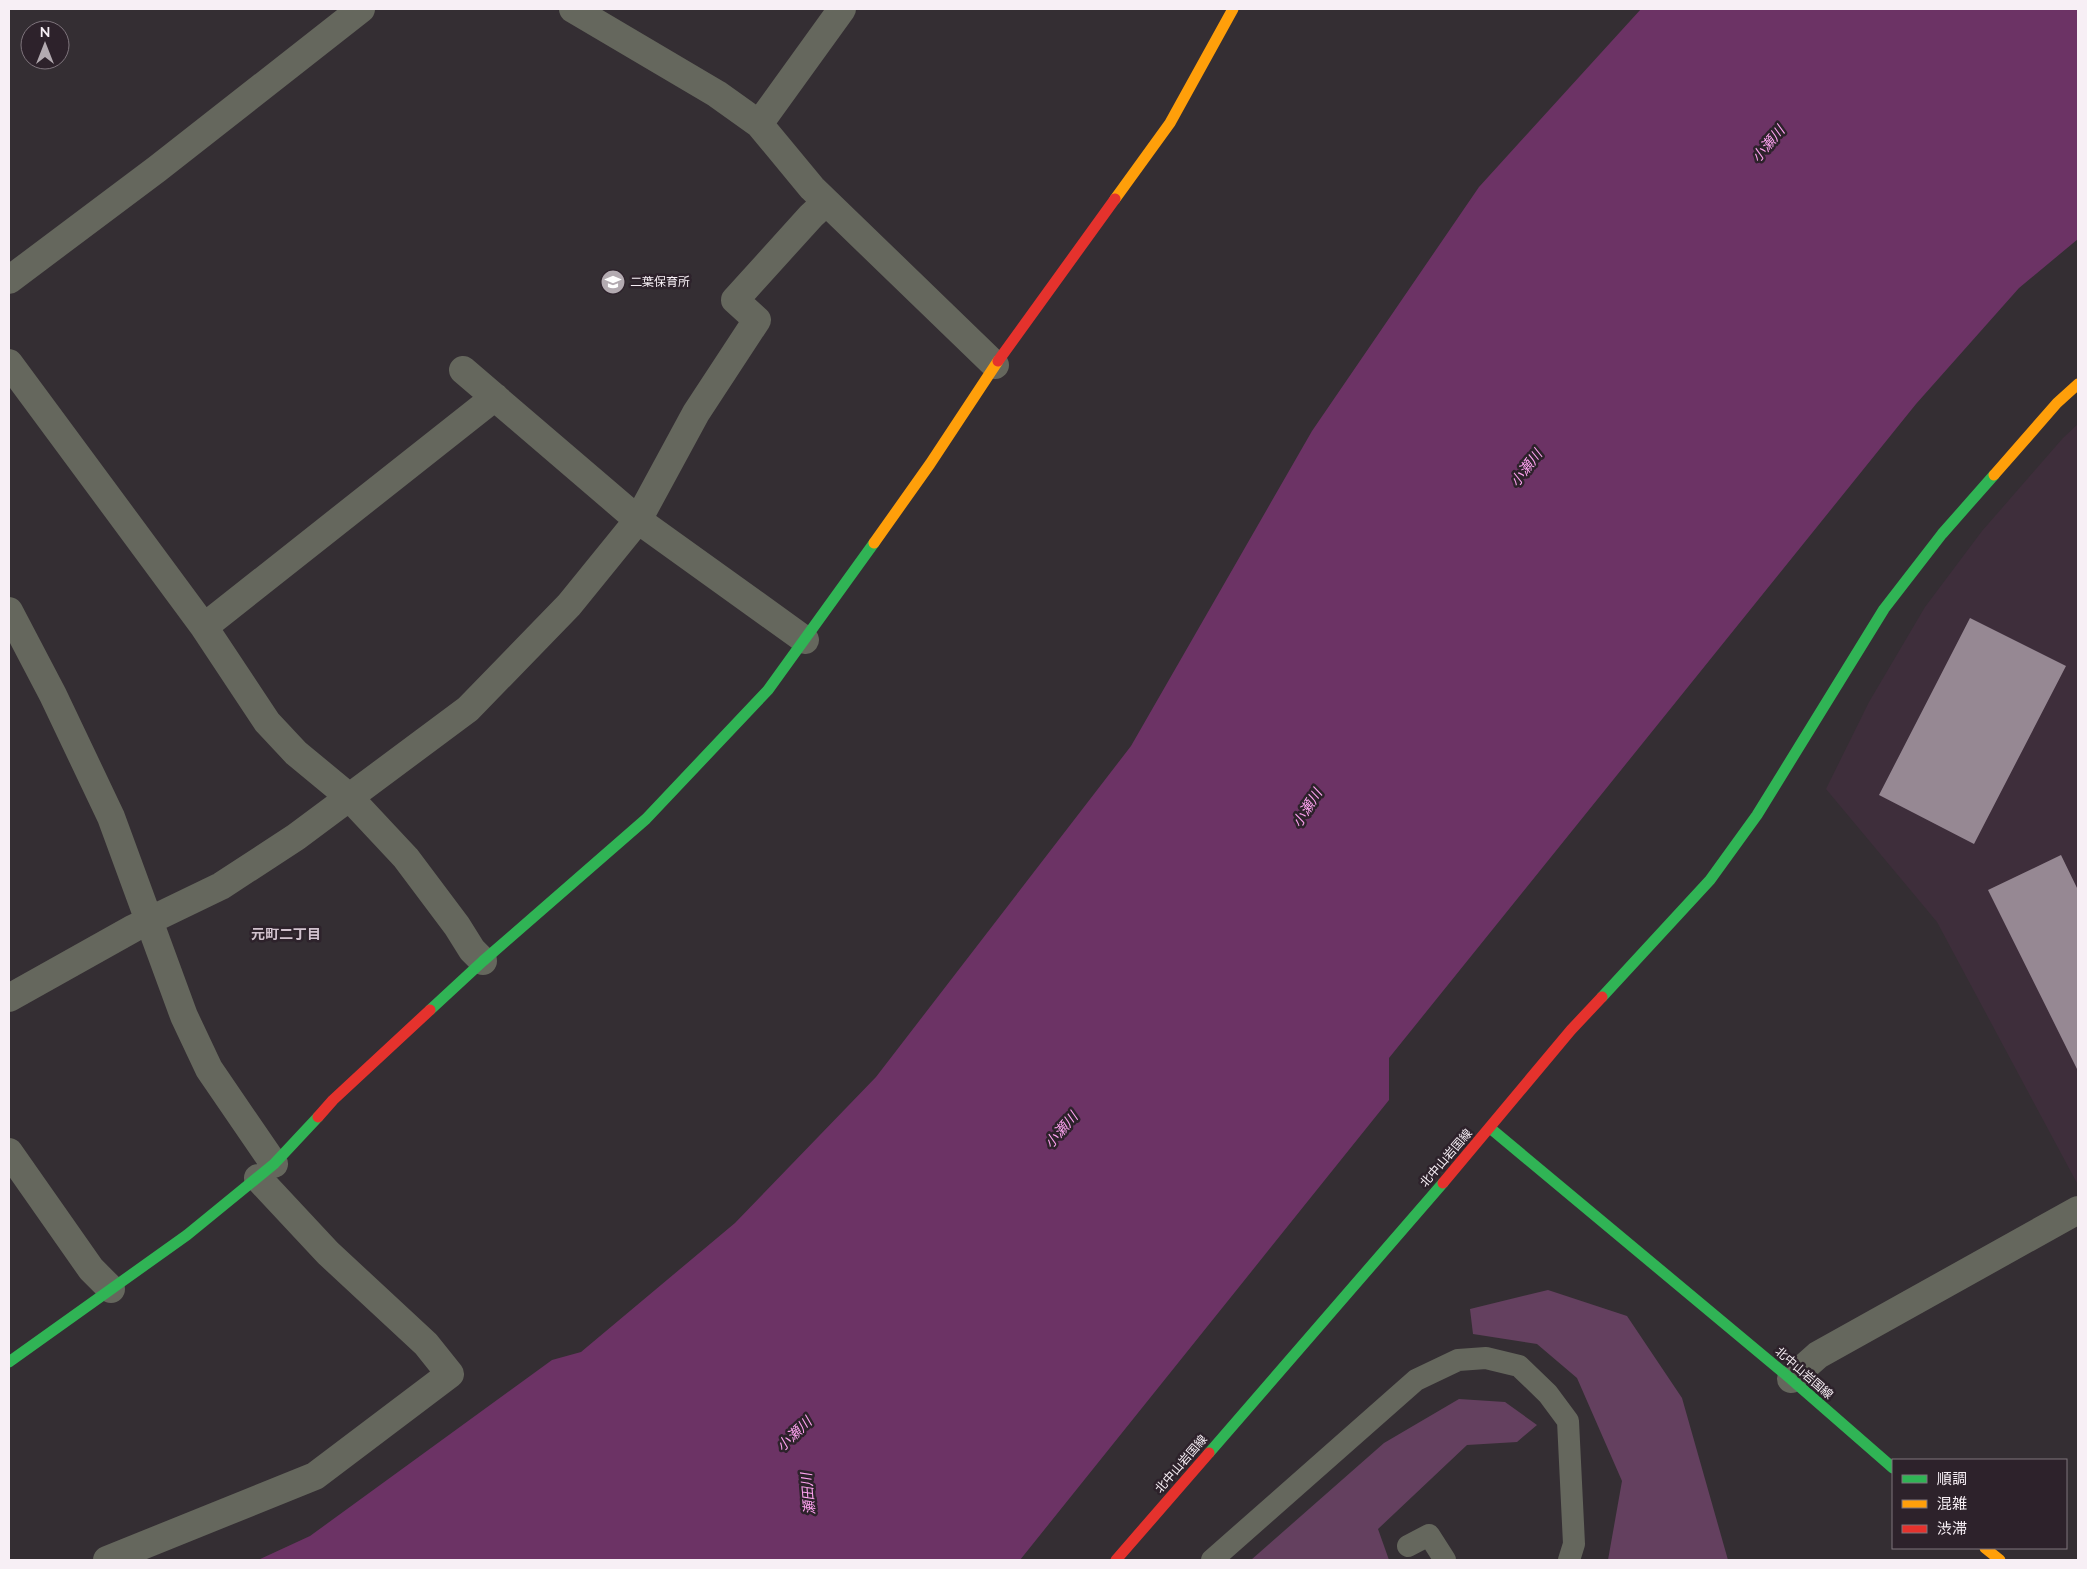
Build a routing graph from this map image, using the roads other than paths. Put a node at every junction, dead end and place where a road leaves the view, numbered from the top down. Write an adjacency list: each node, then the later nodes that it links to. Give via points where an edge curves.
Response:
1 (361, 9): 7 (street)
2 (573, 9): 5 (street, via 717,94)
3 (842, 9): 5 (street)
4 (1233, 9): 9 (street, via 1170,123)
5 (758, 124): 6 (street)
6 (826, 202): 9 (street); 13 (street, via 735,300 757,320 696,413)
7 (9, 280)
8 (9, 363): 15 (street)
9 (995, 365): 16 (street, via 930,464)
10 (463, 370): 12 (street)
11 (2078, 384): 21 (street, via 2057,403 1942,534 1884,609 1757,815 1710,880 1571,1030)
12 (495, 397): 13 (street); 15 (street)
13 (638, 520): 16 (street); 17 (street, via 569,605 468,709)
14 (9, 611): 18 (street, via 111,817)
15 (204, 627): 17 (street, via 267,722 296,753)
16 (806, 640): 19 (street, via 768,690 646,819)
17 (348, 796): 18 (street, via 296,837 221,886); 19 (street, via 406,858)
18 (150, 922): 20 (street); 23 (street, via 184,1016 209,1069)
19 (483, 961): 23 (street, via 333,1100)
20 (9, 998)
21 (1490, 1128): 27 (street, 北中山岩国線); 32 (street, 北中山岩国線)
22 (9, 1152): 25 (street, via 91,1269)
23 (266, 1171): 25 (street, via 187,1235); 31 (street, via 328,1253 426,1344 450,1374 315,1476)
24 (2078, 1210): 27 (street, via 1818,1355)
25 (111, 1289): 26 (street)
26 (9, 1362)
27 (1791, 1379): 28 (street, 北中山岩国線)
28 (1892, 1467)
29 (1408, 1546): 34 (lane, via 1430,1535)
30 (1986, 1549): 36 (street)
31 (107, 1560)
32 (1116, 1560)
33 (1212, 1560): 35 (lane, via 1416,1380 1458,1360 1486,1358 1520,1366 1548,1394 1568,1422 1574,1544)
34 (1445, 1560)
35 (1569, 1560)
36 (2000, 1560)

